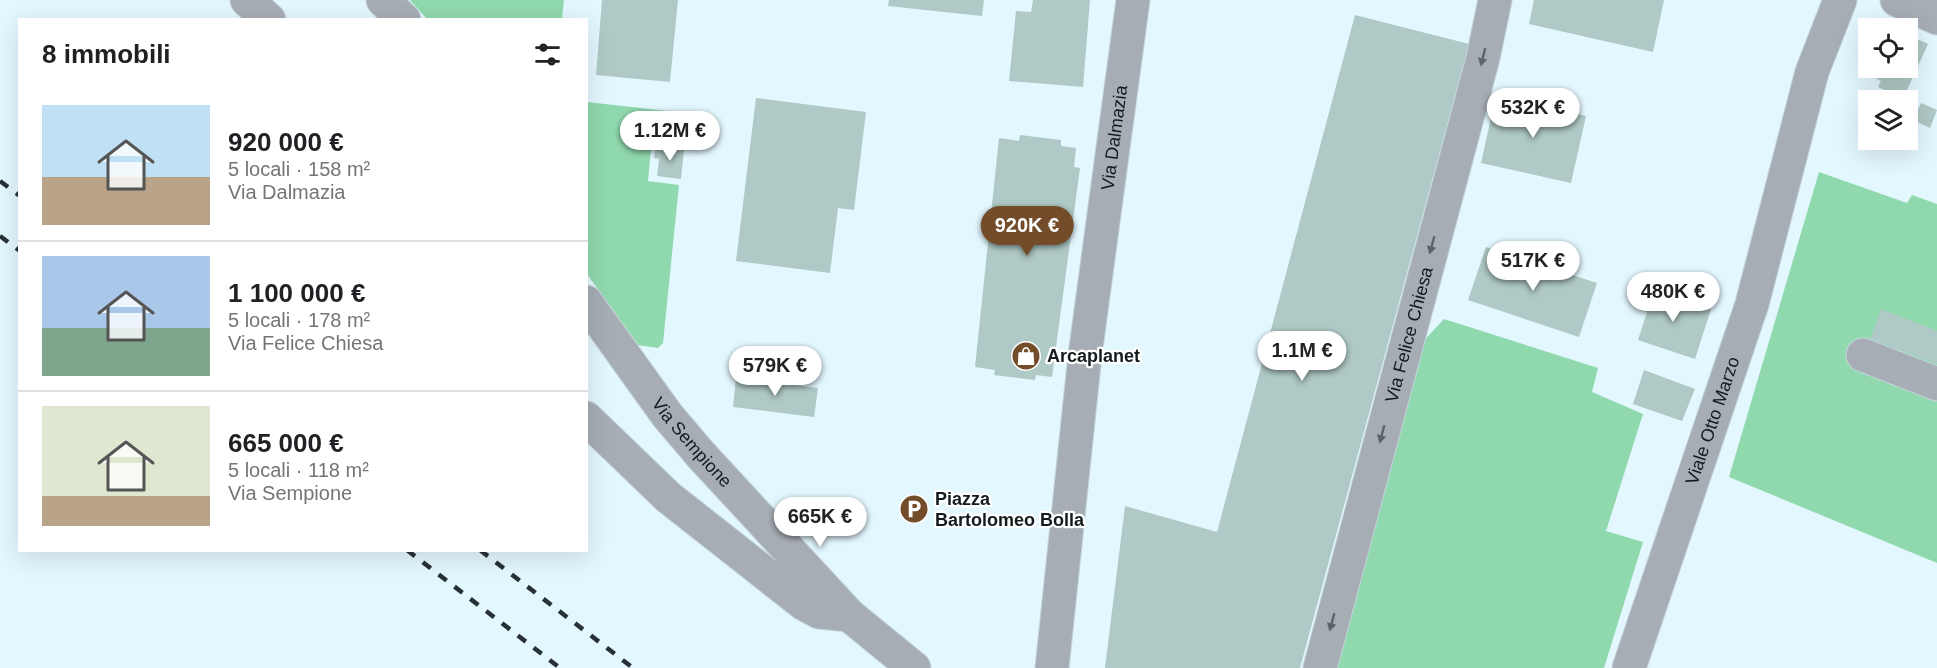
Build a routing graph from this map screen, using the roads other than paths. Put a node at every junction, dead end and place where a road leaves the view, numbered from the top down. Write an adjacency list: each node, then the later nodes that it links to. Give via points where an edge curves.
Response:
1 (247, 0): 7 (street)
2 (383, 0): 8 (street)
3 (1133, 0): 16 (street, Via Dalmazia, via 1085,356)
4 (1496, 0): 17 (street, Via Felice Chiesa, one-way to 17)
5 (1840, 0): 18 (street, Viale Otto Marzo, via 1812,72 1752,304)
6 (1897, 0): 9 (street)
7 (267, 18)
8 (402, 18)
9 (1937, 18)
10 (588, 305): 14 (street, Via Sempione, via 668,415)
11 (1863, 355): 12 (street)
12 (1937, 384)
13 (588, 420): 14 (street, via 668,497 804,604 819,612)
14 (849, 615): 15 (street, Via Sempione)
15 (914, 668)
16 (1053, 668)
17 (1320, 668)
18 (1629, 668)

